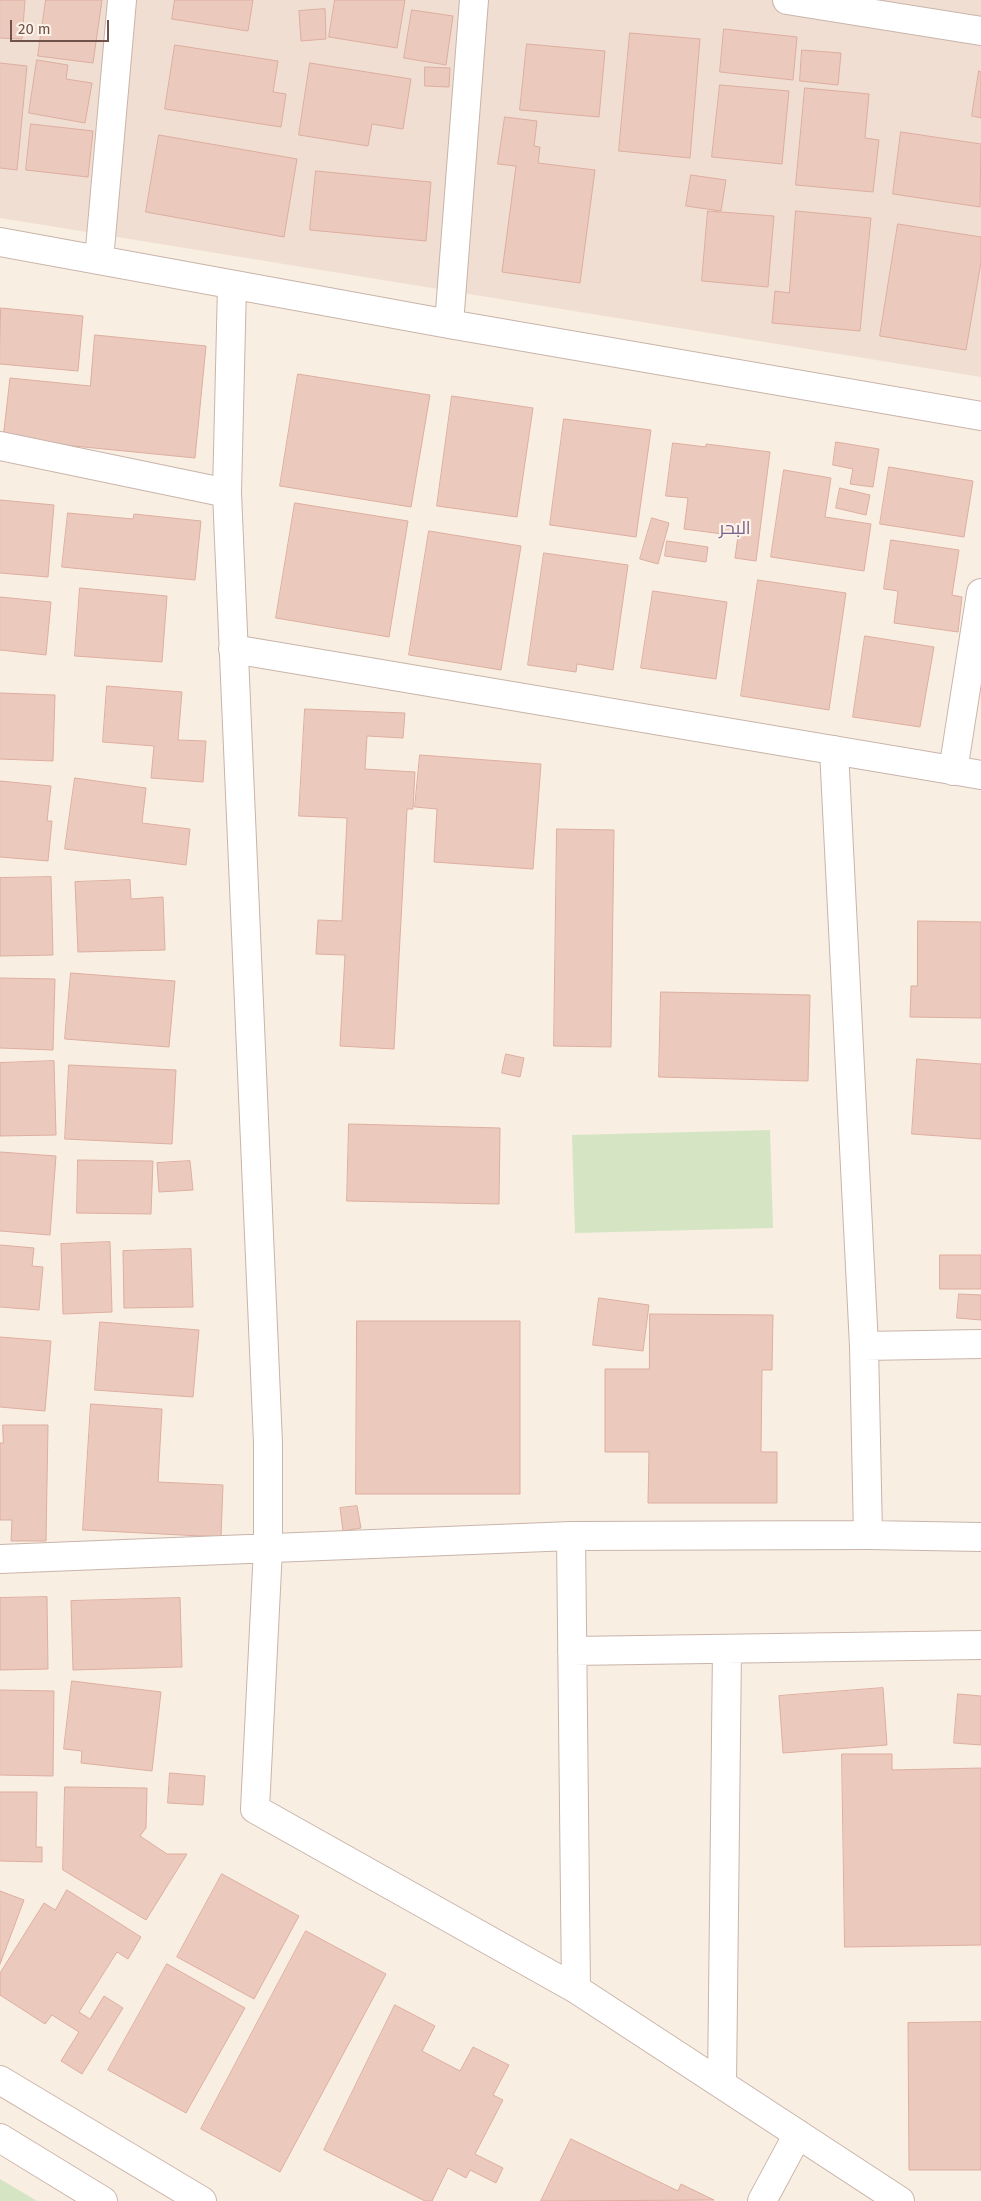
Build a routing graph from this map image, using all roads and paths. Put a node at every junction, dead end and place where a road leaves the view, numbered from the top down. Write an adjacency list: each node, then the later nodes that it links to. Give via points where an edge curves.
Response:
1 (122, 0): 6 (street)
2 (474, 0): 8 (street)
3 (787, 0): 4 (street)
4 (981, 31)
5 (0, 242): 6 (street)
6 (100, 260): 7 (street)
7 (232, 285): 8 (street); 11 (street)
8 (449, 324): 9 (street)
9 (981, 416)
10 (0, 446): 11 (street)
11 (227, 494): 13 (street)
12 (981, 593): 15 (street)
13 (233, 649): 14 (street); 22 (street, via 268,1434)
14 (834, 750): 15 (street); 18 (street)
15 (953, 770): 16 (street)
16 (981, 775)
17 (981, 1344): 18 (street)
18 (864, 1346): 19 (street)
19 (868, 1535): 20 (street); 21 (street)
20 (571, 1536): 22 (street); 26 (street)
21 (981, 1538)
22 (268, 1549): 23 (street); 27 (street, via 255,1809)
23 (0, 1559)
24 (981, 1645): 25 (street)
25 (727, 1649): 26 (street); 29 (street)
26 (572, 1651): 27 (street)
27 (576, 1989): 29 (street)
28 (0, 2080): 33 (street)
29 (722, 2084): 30 (street)
30 (798, 2134): 34 (street); 35 (street)
31 (0, 2138): 32 (street)
32 (104, 2201)
33 (202, 2201)
34 (762, 2201)
35 (900, 2201)

